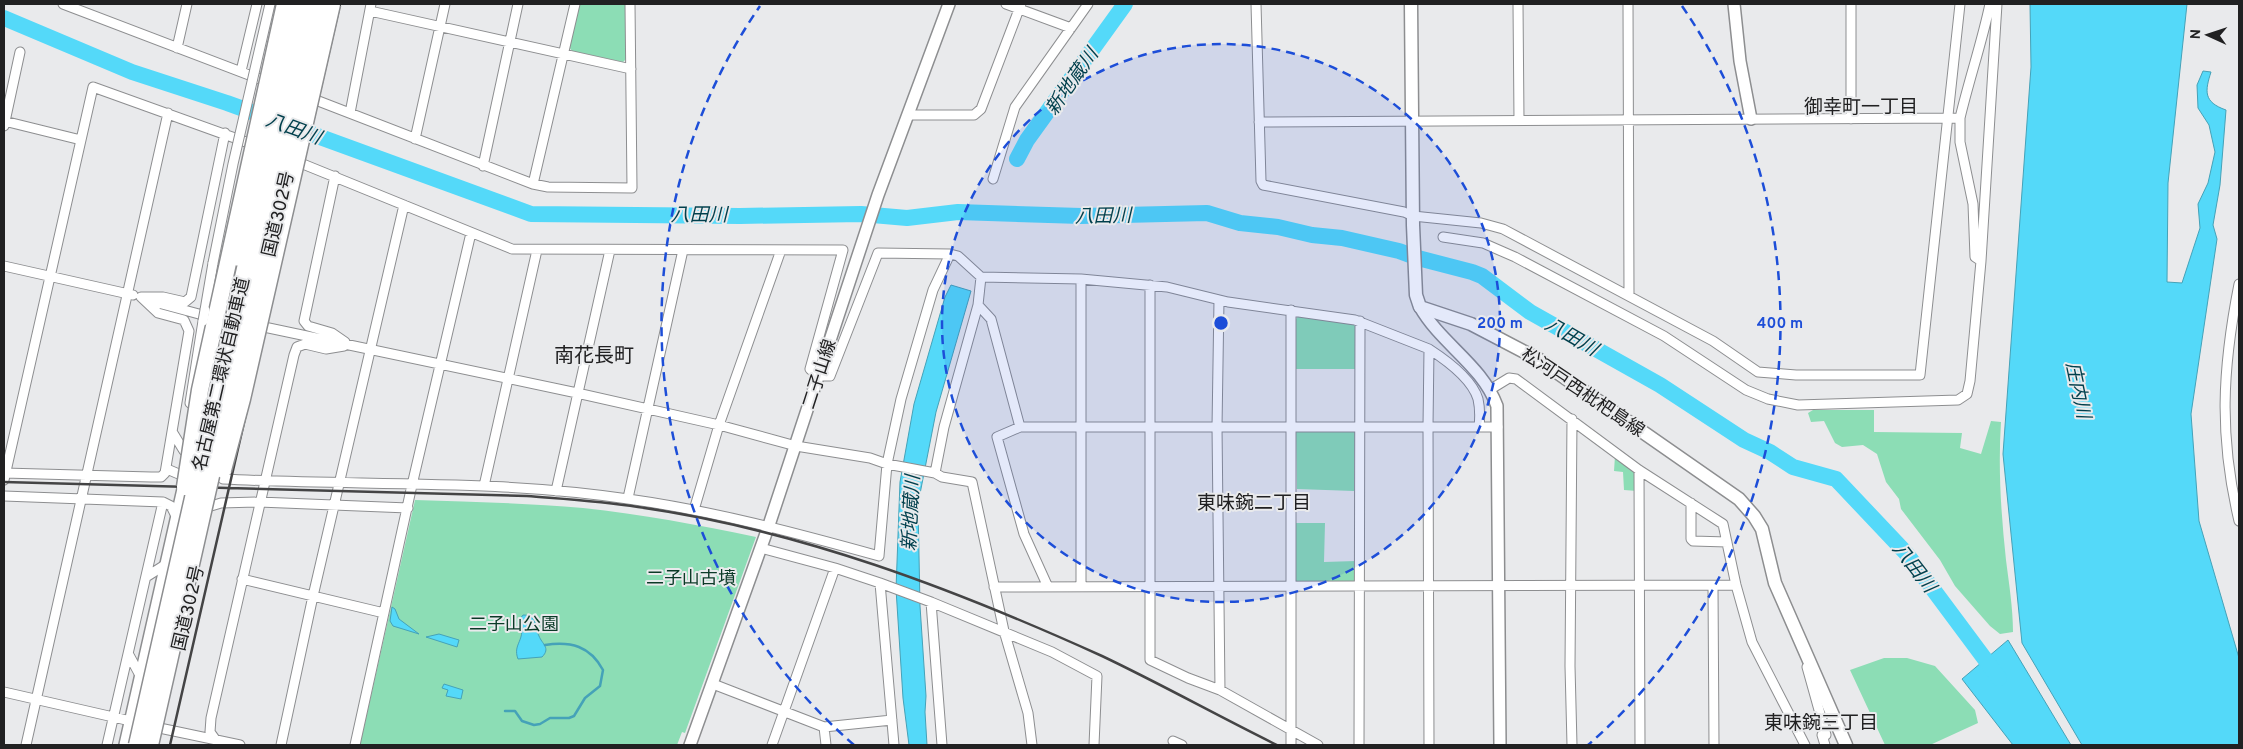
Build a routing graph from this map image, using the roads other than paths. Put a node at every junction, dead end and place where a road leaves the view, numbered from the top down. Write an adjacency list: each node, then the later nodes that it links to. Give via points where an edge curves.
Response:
1 (66, 4): 32 (street)
2 (187, 4): 32 (street)
3 (257, 4): 36 (street)
4 (270, 4): 87 (street, bridge, via 233,164)
5 (285, 4): 156 (highway, bridge, via 200,390)
6 (295, 4): 85 (highway, 国道302号, bridge)
7 (305, 4): 156 (highway, 名古屋第二環状自動車道, bridge)
8 (318, 4): 156 (highway, 名古屋第二環状自動車道, bridge)
9 (325, 4): 115 (highway, 国道302号)
10 (332, 4): 156 (highway, bridge, via 242,399)
11 (445, 4): 29 (street)
12 (518, 4): 31 (street)
13 (575, 4): 34 (street)
14 (630, 4): 35 (street)
15 (949, 4): 39 (street, 二子山線)
16 (1006, 4): 27 (street)
17 (1088, 4): 30 (street)
18 (1256, 4): 47 (street)
19 (1411, 4): 46 (main road)
20 (1518, 4): 44 (street)
21 (1628, 4): 45 (street)
22 (1734, 4): 42 (street)
23 (1851, 4): 43 (street)
24 (1960, 4): 40 (street)
25 (1990, 4): 41 (street, via 1984,37 1974,60)
26 (1997, 4): 65 (street)
27 (1020, 6): 30 (street); 39 (street, via 981,109 974,115)
28 (370, 7): 29 (street); 38 (street)
29 (440, 26): 31 (street); 50 (street)
30 (1071, 28): 54 (street, via 1016,108)
31 (510, 41): 34 (street); 52 (street)
32 (177, 48): 36 (street)
33 (20, 52): 48 (street)
34 (564, 53): 35 (street); 55 (street)
35 (631, 69): 55 (street, via 632,188)
36 (241, 72): 38 (street)
37 (168, 113): 49 (street); 51 (street, via 93,87); 72 (street)
38 (350, 113): 50 (street)
39 (909, 115): 88 (street, 二子山線)
40 (1948, 118): 41 (street); 43 (street); 73 (street, via 1920,374 1796,375 1758,372 1713,340)
41 (1960, 118): 65 (street, via 1960,142 1973,204 1975,257)
42 (1751, 119): 43 (street); 45 (street)
43 (1852, 119)
44 (1519, 120): 45 (street); 46 (street)
45 (1628, 120): 73 (street)
46 (1412, 121): 47 (street); 57 (main road)
47 (1259, 122): 57 (street, via 1263,185 1404,212)
48 (4, 123): 51 (street)
49 (225, 133): 53 (street); 74 (street, via 191,297 185,302 163,297)
50 (415, 139): 52 (street)
51 (81, 140): 67 (street)
52 (483, 166): 55 (street)
53 (335, 176): 56 (street); 82 (street, via 304,321 308,326 332,333)
54 (993, 179)
55 (533, 184)
56 (404, 205): 58 (street); 83 (street)
57 (1413, 221): 73 (street, via 1482,223 1503,230); 76 (main road)
58 (470, 233): 60 (street, via 512,249); 86 (street)
59 (1443, 237): 65 (street, via 1496,247 1664,336 1754,394 1798,406 1948,402 1963,398 1970,381)
60 (537, 250): 61 (street); 89 (street)
61 (610, 250): 62 (street); 91 (street)
62 (683, 250): 63 (street); 93 (street)
63 (781, 250): 88 (street, via 843,250 810,369); 96 (street)
64 (950, 254): 68 (street, via 958,256); 88 (street, via 878,253 830,376); 109 (street, via 933,290 901,399)
65 (1981, 261)
66 (4, 266): 67 (street)
67 (51, 276): 72 (street); 113 (street)
68 (981, 277): 69 (street); 77 (street)
69 (1081, 279): 70 (street); 102 (street)
70 (1150, 284): 75 (street); 103 (street)
71 (2239, 284): 133 (street, via 2225,370 2224,408 2230,473)
72 (128, 294): 74 (street); 114 (street)
73 (1629, 296)
74 (141, 298): 79 (street); 94 (street, via 158,313 180,319 188,327)
75 (1219, 300): 78 (street); 99 (street)
76 (1418, 301): 90 (street, via 1430,324); 161 (main road, 松河戸西枇杷島線, via 1472,324 1538,359 1739,499 1762,529 1774,583)
77 (978, 305): 98 (street, via 991,319); 112 (street)
78 (1291, 310): 80 (street); 104 (street)
79 (212, 317)
80 (1360, 321): 84 (street); 100 (street)
81 (264, 327): 82 (street)
82 (349, 345): 83 (street); 117 (street, via 326,349 305,344 295,351)
83 (370, 349): 86 (street); 118 (street)
84 (1429, 349): 97 (street); 101 (street, via 1474,390 1480,407)
85 (216, 353): 87 (street); 116 (highway, 国道302号)
86 (440, 365): 89 (street); 119 (street)
87 (194, 371): 92 (street)
88 (818, 376): 107 (street, 二子山線)
89 (508, 379): 91 (street); 120 (street)
90 (1491, 389): 95 (street, via 1509,378 1516,379); 105 (street, via 1497,406)
91 (577, 393): 93 (street); 121 (street)
92 (190, 402): 94 (street); 108 (street)
93 (647, 409): 96 (street); 124 (street)
94 (176, 413): 106 (street)
95 (1572, 419): 111 (street); 142 (street)
96 (720, 425): 107 (street); 131 (street)
97 (1428, 426): 100 (street); 101 (street); 151 (street)
98 (1020, 427): 102 (street); 146 (street, via 997,437 1024,534)
99 (1217, 427): 103 (street); 104 (street); 148 (street)
100 (1360, 427): 104 (street); 150 (street)
101 (1480, 427): 105 (street)
102 (1080, 428): 103 (street); 147 (street)
103 (1149, 428): 154 (street)
104 (1291, 428): 149 (street)
105 (1498, 428): 152 (street)
106 (173, 433): 108 (street); 110 (street)
107 (796, 446): 109 (street, via 870,458); 134 (street, 二子山線)
108 (184, 451): 116 (street)
109 (890, 465): 112 (street); 134 (street, via 879,556)
110 (167, 469): 114 (street, via 163,476 158,477); 116 (street)
111 (1639, 470): 127 (street); 153 (street)
112 (933, 472): 145 (street, via 942,477 972,482)
113 (4, 475): 114 (street)
114 (86, 475): 123 (street)
115 (218, 475): 117 (street, via 223,479); 129 (highway, 国道302号)
116 (188, 478): 132 (highway, 国道302号)
117 (264, 481): 118 (street); 126 (street)
118 (340, 483): 119 (street); 128 (street)
119 (412, 485): 120 (street); 130 (street)
120 (484, 486): 121 (street)
121 (556, 491): 124 (street)
122 (4, 496): 123 (street)
123 (82, 498): 125 (street); 166 (street)
124 (628, 498): 131 (street)
125 (162, 502): 132 (street, via 174,511); 139 (street)
126 (259, 502): 128 (street); 129 (street); 140 (street)
127 (1691, 503): 135 (street, via 1723,524); 135 (street, via 1691,539)
128 (335, 505): 130 (street); 155 (street)
129 (211, 506): 172 (highway, 国道302号)
130 (408, 508): 158 (street)
131 (694, 510): 134 (street)
132 (178, 521): 137 (highway, 国道302号)
133 (2239, 521)
134 (769, 525): 136 (street, 二子山線)
135 (1727, 542): 144 (street)
136 (761, 548): 138 (street); 163 (street, 二子山線)
137 (168, 563): 139 (street); 162 (highway, 国道302号)
138 (835, 568): 141 (street); 167 (street)
139 (146, 577): 160 (street)
140 (242, 579): 155 (street); 174 (street, via 211,718)
141 (880, 583): 157 (street); 169 (street)
142 (1571, 586): 152 (street); 153 (street); 196 (street)
143 (1713, 586): 144 (street); 153 (street); 198 (street)
144 (1736, 586): 199 (street, via 1752,642)
145 (994, 587): 146 (street); 159 (street)
146 (1048, 587): 147 (street)
147 (1081, 587): 154 (street)
148 (1219, 587): 149 (street); 154 (street); 164 (street)
149 (1290, 587): 150 (street); 173 (street)
150 (1359, 587): 151 (street); 193 (street)
151 (1428, 587): 152 (street); 194 (street)
152 (1498, 587): 195 (street)
153 (1638, 587): 197 (street)
154 (1149, 588): 164 (street, via 1150,660)
155 (313, 596): 158 (street); 182 (street)
156 (177, 597): 178 (highway, 名古屋第二環状自動車道, bridge); 179 (highway, 名古屋第二環状自動車道, bridge)
157 (931, 602): 159 (street); 188 (street)
158 (384, 613): 183 (street)
159 (1004, 631): 189 (street, via 1028,713); 190 (street, via 1097,676)
160 (129, 655): 162 (street); 168 (street)
161 (1808, 659): 200 (street, via 1805,661 1826,735 1822,735); 201 (main road, 松河戸西枇杷島線)
162 (142, 679): 170 (highway, 国道302号)
163 (713, 684): 167 (street); 184 (street, 二子山線)
164 (1220, 690): 173 (street)
165 (4, 692): 166 (street)
166 (37, 700): 168 (street); 175 (street)
167 (784, 711): 171 (street); 185 (street)
168 (114, 717): 170 (street); 176 (street)
169 (892, 720): 171 (street); 187 (street)
170 (132, 721): 172 (street); 177 (highway, 国道302号)
171 (824, 727): 186 (street)
172 (161, 728): 174 (street); 180 (highway, 国道302号)
173 (1291, 728): 191 (street); 192 (street)
174 (209, 741): 181 (street)
175 (26, 745)
176 (107, 745)
177 (127, 745)
178 (137, 745)
179 (150, 745)
180 (157, 745)
181 (240, 745)
182 (281, 745)
183 (355, 745)
184 (690, 745)
185 (772, 745)
186 (826, 745)
187 (894, 745)
188 (942, 745)
189 (1032, 745)
190 (1094, 745)
191 (1291, 745)
192 (1318, 745)
193 (1360, 745)
194 (1429, 745)
195 (1500, 745)
196 (1572, 745)
197 (1640, 745)
198 (1714, 745)
199 (1805, 745)
200 (1825, 745)
201 (1846, 745)

